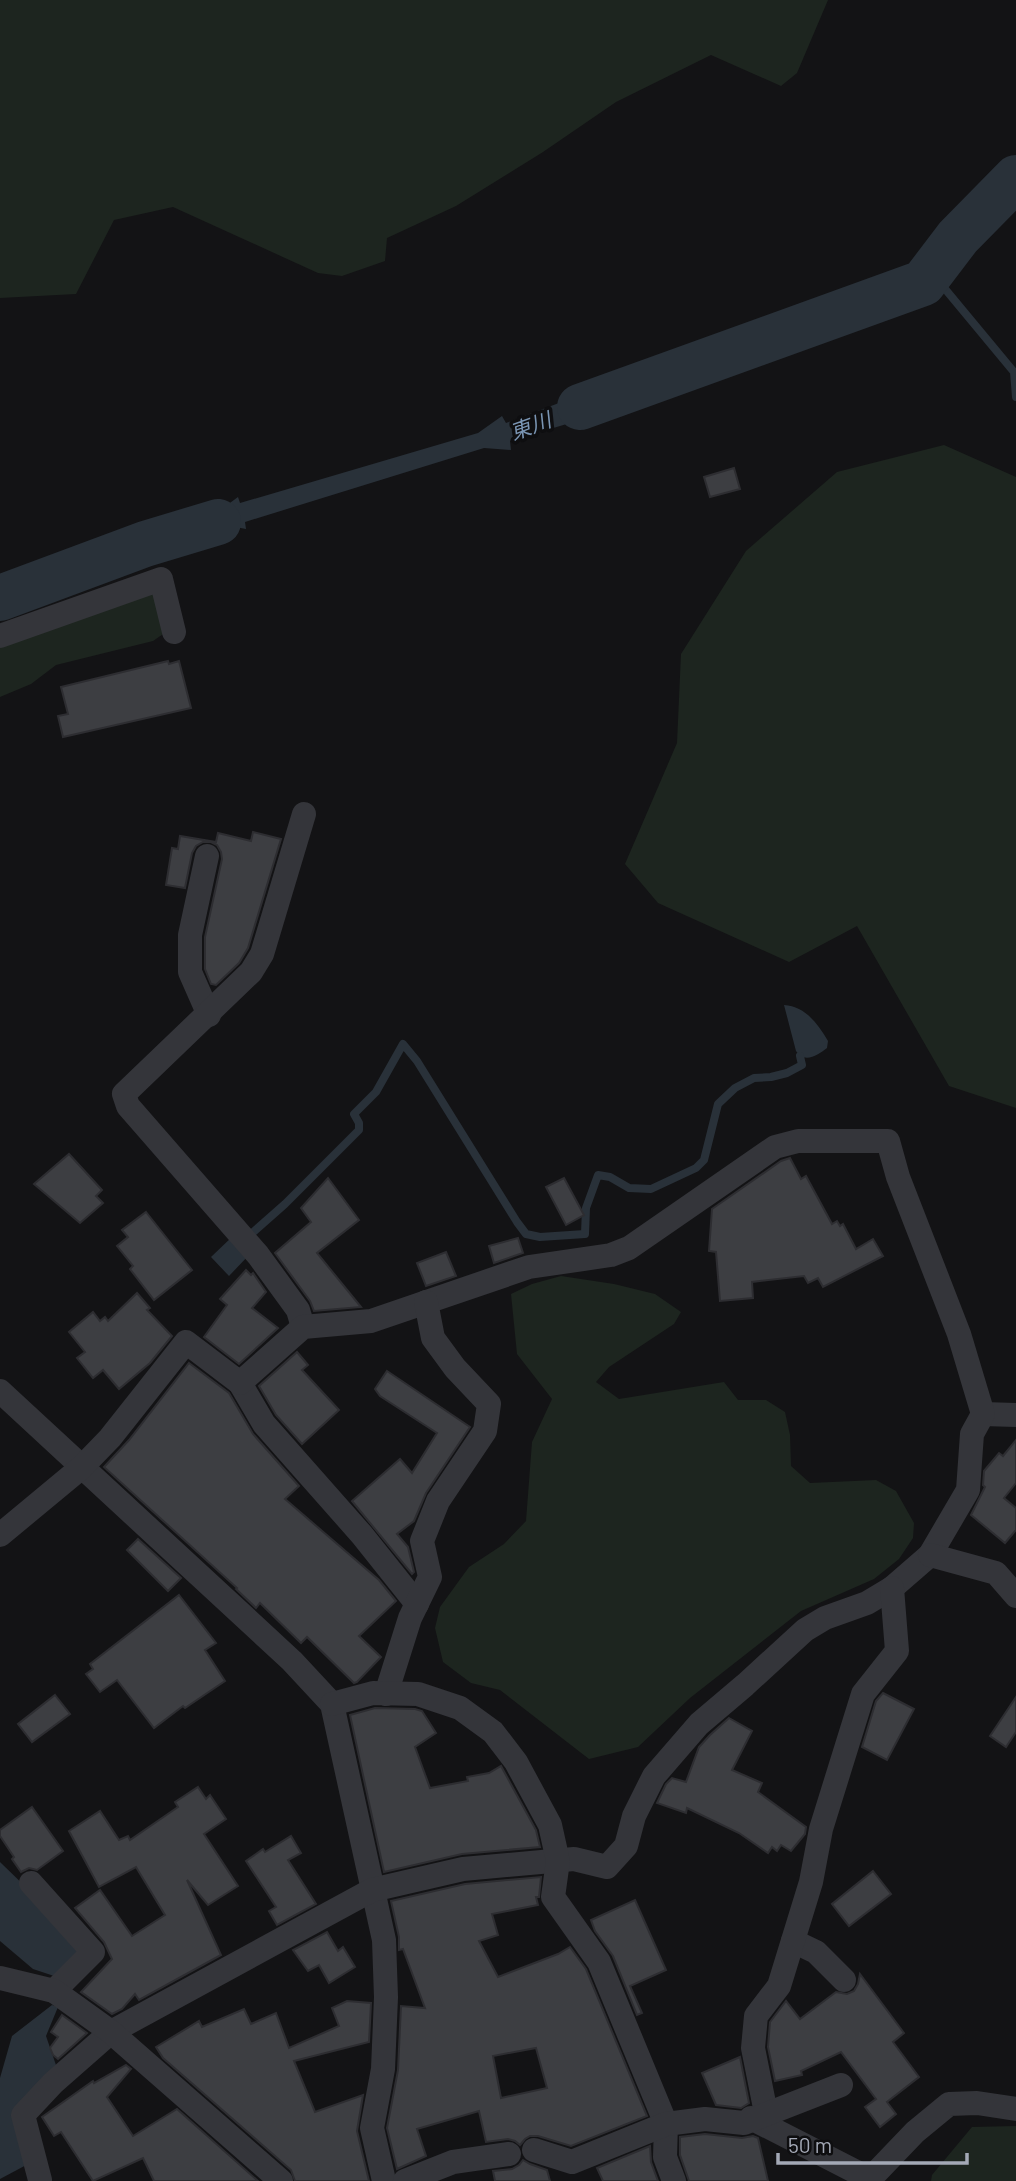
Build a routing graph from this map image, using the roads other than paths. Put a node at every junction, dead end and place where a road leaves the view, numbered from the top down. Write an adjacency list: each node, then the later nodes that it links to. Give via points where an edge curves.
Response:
1 (174, 632): 2 (street, via 161,579)
2 (0, 636)
3 (304, 814): 5 (street, via 262,954 251,972)
4 (207, 856): 5 (street, via 190,934 190,972)
5 (209, 1015): 7 (street, via 124,1094 128,1106 258,1255 298,1310)
6 (426, 1302): 7 (street, via 371,1321); 10 (street, via 529,1267 611,1255 629,1248 775,1147 797,1141 888,1141 959,1334); 17 (street, via 433,1338 489,1404 485,1431 438,1501 422,1541 430,1577)
7 (303, 1327): 8 (street)
8 (240, 1383): 12 (street, via 186,1342); 17 (street, via 264,1424)
9 (0, 1391): 12 (street)
10 (983, 1414): 11 (street); 14 (street, via 972,1434 968,1490)
11 (1016, 1415)
12 (82, 1467): 13 (street); 19 (street, via 292,1661)
13 (0, 1535)
14 (930, 1555): 15 (street); 16 (street, via 996,1573)
15 (892, 1588): 20 (street, via 805,1630 699,1724 654,1776 634,1816 626,1846 607,1867 574,1859); 23 (street, via 897,1651 863,1694 821,1829)
16 (1016, 1596)
17 (417, 1604): 18 (street)
18 (386, 1694): 19 (street); 20 (street, via 418,1694 460,1708 493,1732 516,1762 550,1825)
19 (332, 1704): 22 (street)
20 (558, 1861): 22 (street, via 463,1868); 31 (street, via 553,1897 599,1962)
21 (31, 1883): 26 (street, via 93,1952)
22 (372, 1890): 27 (street); 38 (street, via 384,1940 383,2069 372,2128)
23 (793, 1941): 25 (street, via 817,1952); 30 (street, via 779,1986 756,2016 753,2048)
24 (0, 1978): 26 (street)
25 (844, 1980)
26 (54, 1991): 27 (street)
27 (111, 2032): 34 (street, via 23,2115); 37 (street)
28 (841, 2085): 30 (street)
29 (1016, 2109): 36 (street, via 949,2104)
30 (758, 2116): 31 (street, via 744,2123 705,2119); 36 (street)
31 (666, 2124): 32 (street, via 572,2162); 39 (street, via 665,2157)
32 (534, 2150)
33 (509, 2154): 35 (street, via 453,2162)
34 (40, 2180)
35 (412, 2180)
36 (869, 2180)
37 (281, 2181)
38 (384, 2181)
39 (674, 2181)

